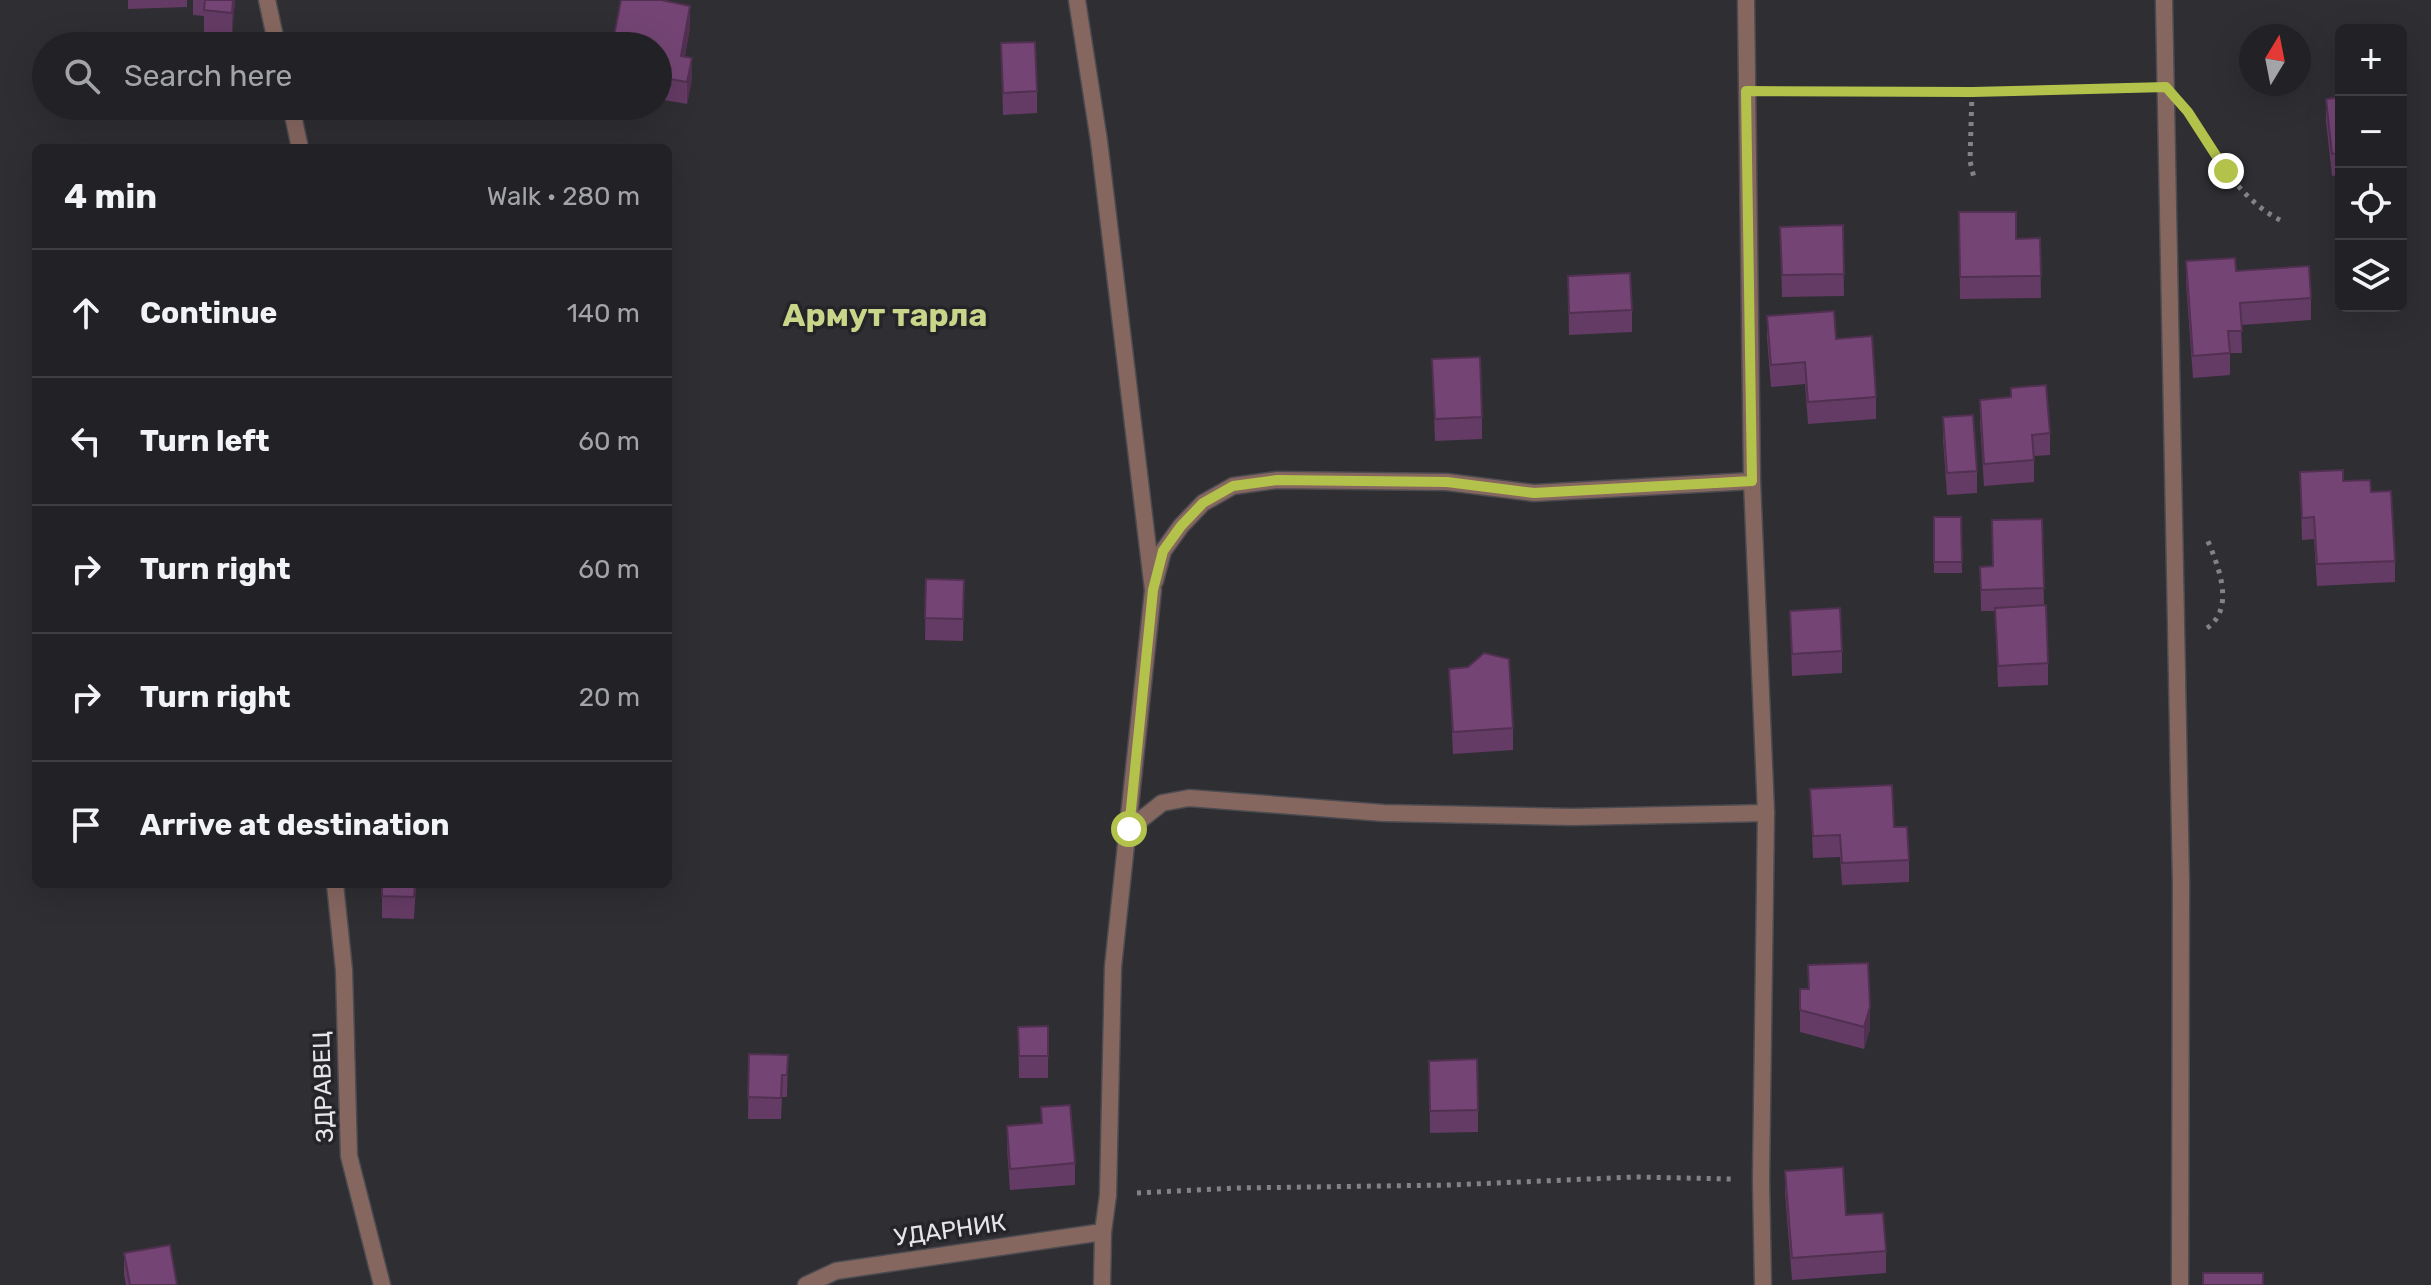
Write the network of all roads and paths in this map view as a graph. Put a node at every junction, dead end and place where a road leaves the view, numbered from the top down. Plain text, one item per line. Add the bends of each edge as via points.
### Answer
1 (267, 0) edge
2 (1077, 0) edge
3 (1746, 0) edge
4 (2164, 0) edge
5 (274, 32) edge
6 (2166, 87) junction
7 (1746, 91) junction
8 (1972, 92) junction
9 (294, 120) edge
10 (299, 144) edge
11 (1974, 178) dead end
12 (2280, 220) dead end
13 (1752, 481) junction
14 (1153, 590) junction
15 (1766, 813) junction
16 (1129, 829) junction
17 (335, 888) edge
18 (1761, 1180) junction
19 (1108, 1195) junction
20 (1103, 1232) junction
21 (382, 1285) edge
22 (806, 1285) edge
23 (1102, 1285) edge
24 (1763, 1285) edge
25 (2180, 1285) edge

1 - 5 street
2 - 14 street
3 - 7 street
4 - 6 street
6 - 8 path
6 - 12 path via 2226,171 2261,211
6 - 25 street via 2181,884
7 - 8 path
7 - 13 street
8 - 11 path
9 - 10 street
13 - 14 street via 1534,493 1447,482 1277,480 1233,486 1203,503 1181,526 1163,551
13 - 15 street
14 - 16 street
15 - 16 street via 1384,813 1189,798 1162,803
15 - 18 street
16 - 19 street via 1113,967
17 - 21 street, ЗДРАВЕЦ via 344,970 349,1156
18 - 19 path via 1635,1177
18 - 24 street
19 - 20 street
20 - 22 street, УДАРНИК via 836,1271
20 - 23 street

